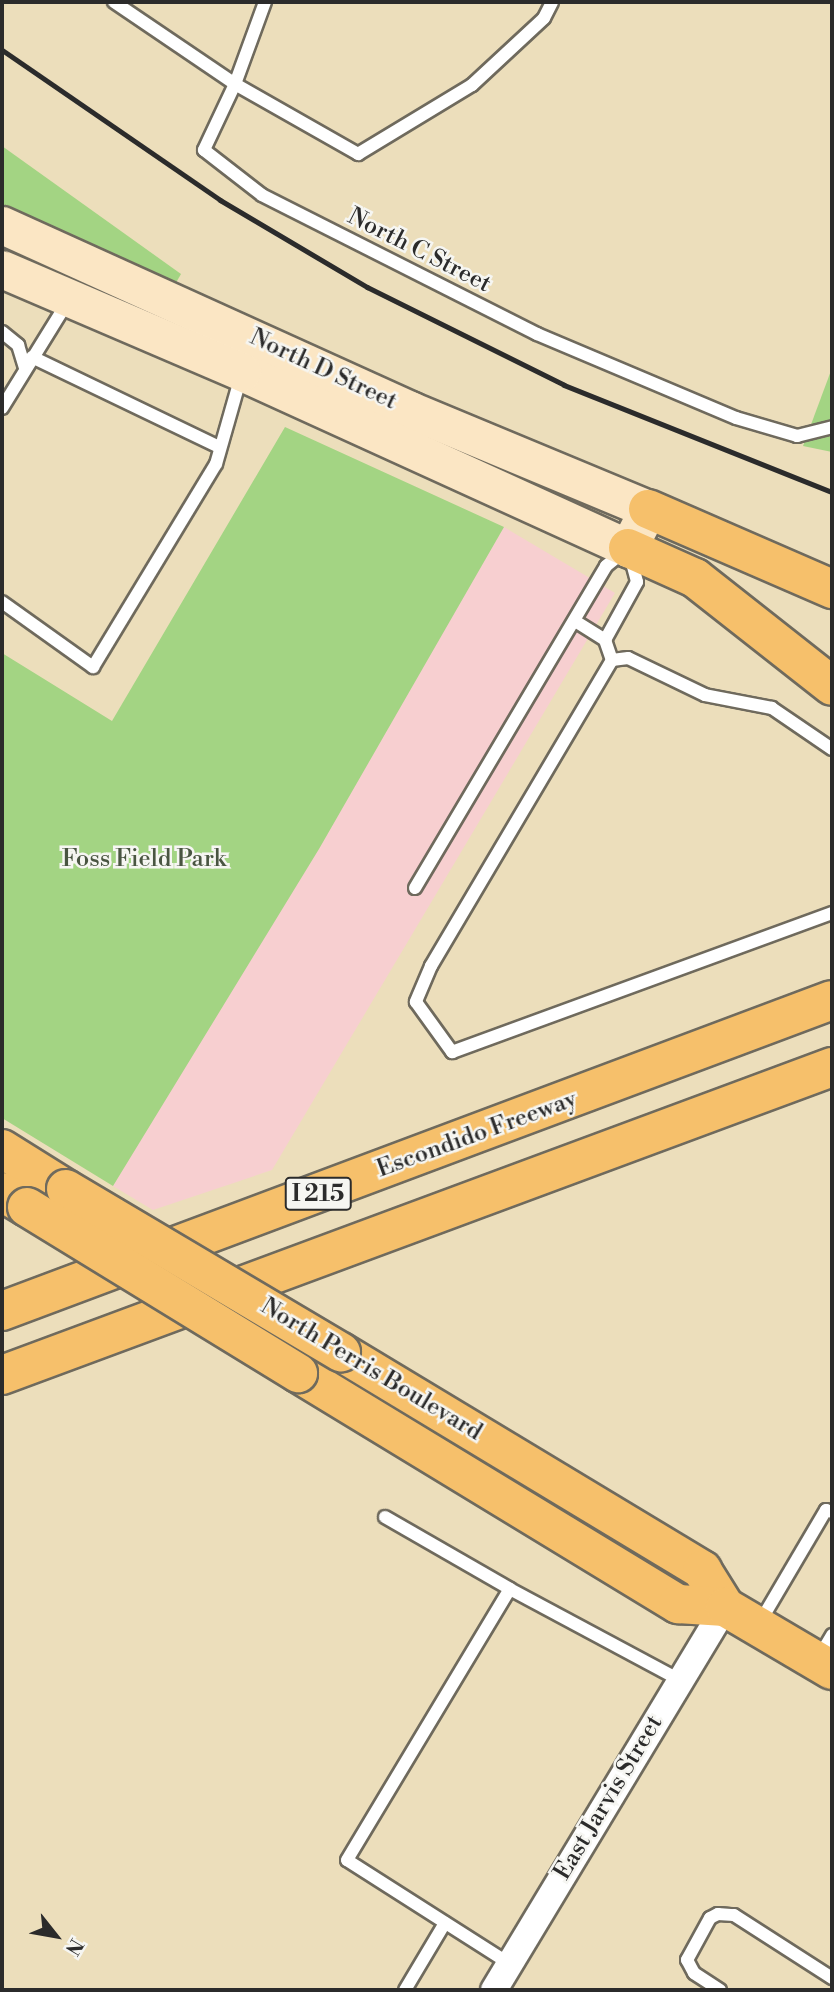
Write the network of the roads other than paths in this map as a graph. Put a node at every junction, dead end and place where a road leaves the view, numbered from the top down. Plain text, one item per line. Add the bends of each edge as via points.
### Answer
1 (114, 2) edge
2 (265, 2) edge
3 (552, 2) edge
4 (236, 84) junction
5 (2, 225) edge
6 (2, 270) edge
7 (69, 300) junction
8 (2, 332) edge
9 (248, 355) junction
10 (29, 363) junction
11 (2, 408) edge
12 (832, 427) edge
13 (219, 447) junction
14 (648, 509) junction
15 (628, 548) junction
16 (832, 589) edge
17 (2, 602) edge
18 (575, 621) junction
19 (605, 640) junction
20 (612, 660) junction
21 (832, 686) edge
22 (832, 749) edge
23 (415, 887) dead end
24 (832, 913) edge
25 (832, 1000) edge
26 (832, 1067) edge
27 (2, 1149) edge
28 (14, 1200) edge
29 (2, 1311) edge
30 (2, 1375) edge
31 (832, 1512) edge
32 (385, 1517) dead end
33 (510, 1589) junction
34 (725, 1607) junction
35 (758, 1625) junction
36 (827, 1655) edge
37 (680, 1680) junction
38 (445, 1923) junction
39 (510, 1964) junction
40 (832, 1978) edge
41 (405, 1990) edge
42 (494, 1990) edge
43 (720, 1990) edge

1 - 4 lane
2 - 4 lane
3 - 4 lane via 544,18 472,85 358,154
4 - 12 lane, North C Street via 204,150 262,195 537,334 736,418 797,436
5 - 9 main road, North D Street
6 - 7 main road, North D Street
7 - 9 main road, North D Street
7 - 10 lane
8 - 10 lane via 18,345
9 - 13 lane
9 - 14 main road, North D Street
9 - 15 main road, North D Street
10 - 11 lane
10 - 13 lane
13 - 17 lane via 216,464 93,667
14 - 15 main road
14 - 16 main road
15 - 18 lane via 606,566
15 - 19 lane via 637,582
15 - 21 main road via 695,578
18 - 19 lane
18 - 23 lane
19 - 20 lane
20 - 22 lane via 628,658 705,695 772,708
20 - 24 lane via 431,966 416,1002 452,1052
25 - 29 main road, Escondido Freeway / I 215
26 - 30 main road, I 215
27 - 34 main road, North Perris Boulevard, bridge via 702,1570
28 - 34 main road, North Perris Boulevard, bridge via 678,1604
31 - 35 lane via 826,1510
32 - 33 lane
33 - 37 lane
33 - 38 lane via 347,1860
34 - 35 main road, North Perris Boulevard
34 - 37 street, East Jarvis Street
35 - 36 main road, North Perris Boulevard
37 - 39 street, East Jarvis Street
38 - 39 lane
38 - 41 lane
39 - 42 street, East Jarvis Street
40 - 43 lane via 734,1915 718,1914 710,1918 687,1960 694,1973

